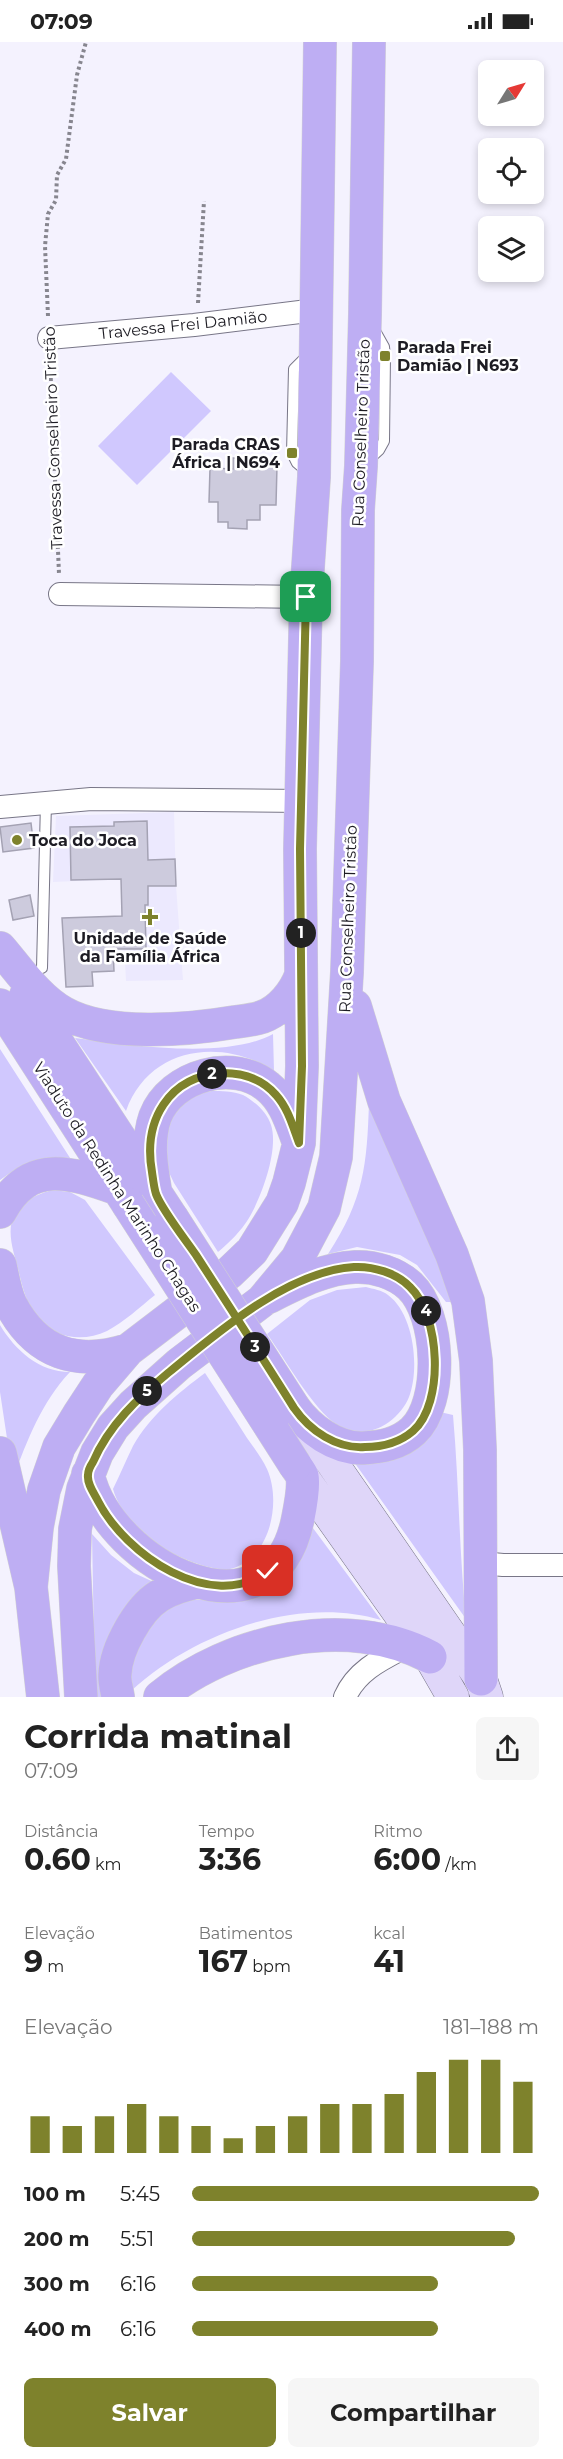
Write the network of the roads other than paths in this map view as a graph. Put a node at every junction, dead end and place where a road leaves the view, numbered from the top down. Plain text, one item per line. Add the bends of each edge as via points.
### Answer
1 (320, 42) edge
2 (369, 42) edge
3 (316, 310) junction
4 (49, 338) road end
5 (60, 594) road end
6 (306, 597) junction
7 (46, 801) junction
8 (303, 801) junction
9 (0, 807) edge
10 (0, 948) edge
11 (0, 956) edge
12 (42, 968) dead end
13 (347, 972) junction
14 (301, 975) junction
15 (3, 1010) edge
16 (299, 1143) junction
17 (143, 1201) junction
18 (0, 1212) edge
19 (0, 1265) edge
20 (262, 1301) junction
21 (128, 1350) junction
22 (296, 1411) junction
23 (0, 1453) edge
24 (298, 1471) junction
25 (88, 1474) junction
26 (481, 1563) junction
27 (563, 1565) edge
28 (198, 1582) junction
29 (31, 1587) junction
30 (418, 1651) junction
31 (481, 1681) edge
32 (43, 1697) edge
33 (81, 1697) edge
34 (118, 1697) edge
35 (160, 1697) edge
36 (345, 1697) edge
37 (453, 1697) edge

1 - 3 main road
2 - 13 main road, Rua Conselheiro Tristão
3 - 4 street, Travessa Frei Damião
3 - 6 main road via 314,477
5 - 6 street
6 - 8 main road
7 - 8 street
7 - 9 street
7 - 12 lane
8 - 14 main road
10 - 14 main road via 27,981 63,1013 123,1028 182,1030 262,1017 290,996
11 - 17 main road, Viaduto da Redinha Marinho Chagas via 47,1026
13 - 20 main road, Rua Conselheiro Tristão via 339,1128 331,1186 308,1241
13 - 26 main road via 384,1101 452,1255 468,1301 476,1361
14 - 16 main road
15 - 17 main road, Viaduto da Redinha Marinho Chagas
16 - 17 main road via 277,1095 251,1076 221,1074 190,1080 174,1092 155,1117
16 - 21 main road via 282,1203 252,1251
17 - 18 main road via 72,1174 39,1176 10,1194
17 - 22 main road, Viaduto da Redinha Marinho Chagas, bridge
17 - 24 main road, Viaduto da Redinha Marinho Chagas, bridge
19 - 21 main road via 10,1304 30,1330 50,1347 79,1357 104,1358
20 - 22 main road via 327,1272 372,1268 394,1275 411,1287 423,1304 430,1325 435,1365 431,1401 424,1418 399,1440 374,1447 342,1446 323,1436
20 - 25 main road, Rua Conselheiro Tristão via 133,1404 113,1427
21 - 29 main road via 99,1385 59,1447 44,1490
22 - 31 main road, Viaduto da Redinha Marinho Chagas
23 - 29 main road
24 - 28 main road via 297,1523 276,1564 259,1578 238,1586
24 - 30 main road, Viaduto da Redinha Marinho Chagas
25 - 28 main road via 105,1514 125,1540 161,1566
25 - 33 main road, Rua Conselheiro Tristão via 78,1506 74,1566
26 - 27 street
26 - 31 main road
28 - 34 main road via 175,1587 140,1614 122,1646 114,1674
29 - 32 main road
30 - 35 main road via 357,1636 313,1636 238,1653 203,1667
30 - 36 street via 363,1671 351,1683
30 - 37 main road, Viaduto da Redinha Marinho Chagas

